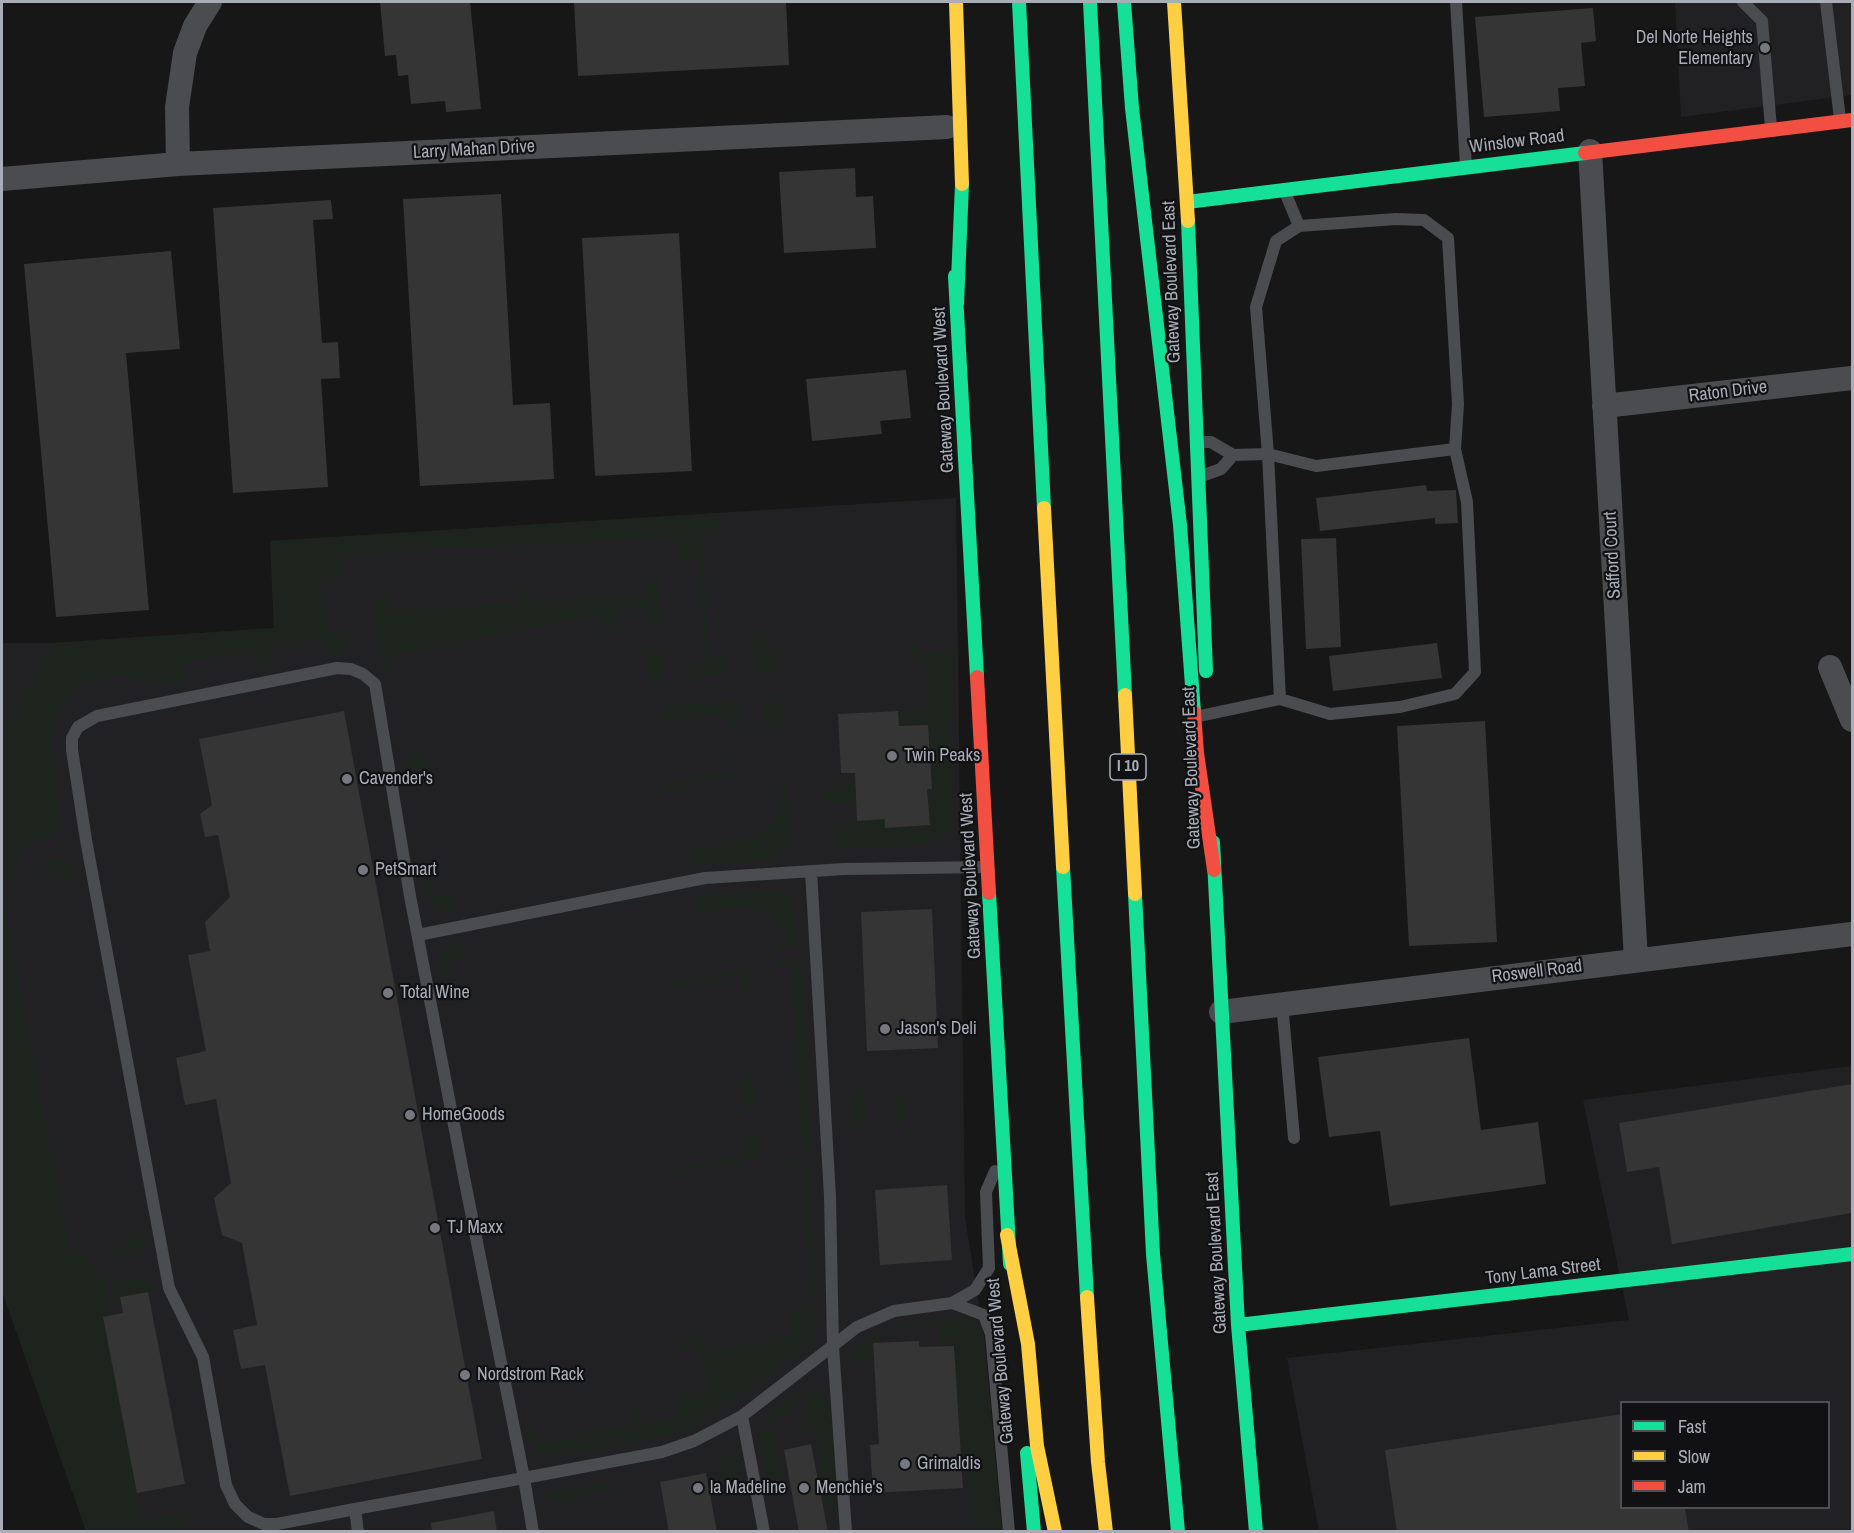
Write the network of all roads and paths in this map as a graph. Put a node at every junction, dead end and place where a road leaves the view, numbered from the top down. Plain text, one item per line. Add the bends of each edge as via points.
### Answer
1 (210, 2) edge
2 (956, 2) edge
3 (1019, 2) edge
4 (1090, 2) edge
5 (1124, 2) edge
6 (1174, 2) edge
7 (1456, 2) edge
8 (1743, 2) edge
9 (1826, 2) edge
10 (944, 70) dead end
11 (1846, 120) edge
12 (947, 127) junction
13 (1771, 129) junction
14 (1590, 151) junction
15 (178, 164) junction
16 (1466, 167) junction
17 (2, 179) edge
18 (1284, 190) junction
19 (1187, 202) junction
20 (1299, 226) junction
21 (957, 304) junction
22 (1852, 378) edge
23 (1604, 406) junction
24 (1197, 442) junction
25 (1455, 449) junction
26 (1268, 454) junction
27 (1233, 455) junction
28 (1198, 477) junction
29 (1830, 667) dead end
30 (1280, 699) junction
31 (1201, 716) junction
32 (1852, 720) edge
33 (988, 867) junction
34 (812, 871) junction
35 (1852, 933) edge
36 (418, 935) junction
37 (1636, 960) junction
38 (1282, 1003) junction
39 (1221, 1012) junction
40 (1294, 1138) dead end
41 (1004, 1147) junction
42 (1007, 1235) junction
43 (1852, 1254) edge
44 (952, 1303) junction
45 (1238, 1326) junction
46 (833, 1347) junction
47 (742, 1416) junction
48 (524, 1478) junction
49 (355, 1509) junction
50 (358, 1532) edge
51 (534, 1532) edge
52 (764, 1532) edge
53 (846, 1532) edge
54 (1009, 1532) edge
55 (1034, 1532) edge
56 (1054, 1532) edge
57 (1106, 1532) edge
58 (1178, 1532) edge
59 (1256, 1532) edge

1 - 15 street via 185,53 177,107
2 - 21 main road via 962,199
3 - 57 main road via 1077,1153
4 - 58 main road, I 10 via 1153,1254
5 - 31 main road via 1132,108
6 - 19 main road, Gateway Boulevard East
7 - 16 lane
8 - 13 lane via 1762,21
9 - 11 lane
10 - 12 main road, Gateway Boulevard West
11 - 13 main road, Winslow Road
12 - 15 street, Larry Mahan Drive
12 - 21 main road, Gateway Boulevard West
13 - 14 main road, Winslow Road
14 - 16 main road, Winslow Road
14 - 23 street, Safford Court
15 - 17 street, Larry Mahan Drive
16 - 18 main road, Winslow Road
18 - 19 main road, Winslow Road
18 - 20 lane
19 - 24 main road, Gateway Boulevard East
20 - 25 lane via 1424,220 1448,238 1458,404
20 - 26 lane via 1276,241 1256,307
21 - 33 main road, Gateway Boulevard West
22 - 23 street, Raton Drive
23 - 37 street, Safford Court
24 - 27 lane via 1211,442
24 - 28 main road, Gateway Boulevard East
25 - 26 lane via 1316,466
25 - 30 lane via 1467,502 1475,672 1455,694 1400,707 1330,714
26 - 27 lane
26 - 30 lane
27 - 28 lane via 1221,469
28 - 31 main road, Gateway Boulevard East
29 - 32 street
30 - 31 lane
31 - 39 main road, Gateway Boulevard East via 1197,753 1214,870
33 - 34 lane
33 - 41 main road, Gateway Boulevard West
34 - 36 lane via 705,878
34 - 46 lane via 830,1196
35 - 37 street, Roswell Road
36 - 48 lane
36 - 49 lane via 375,684 363,674 337,668 98,716 78,727 72,738 72,750 86,840 163,1259 169,1288 203,1357 226,1485 248,1517 264,1524
37 - 38 street, Roswell Road
38 - 39 street, Roswell Road
38 - 40 lane
39 - 45 main road, Gateway Boulevard East
41 - 42 main road, Gateway Boulevard West
41 - 44 lane via 986,1192 989,1268 975,1290
42 - 55 main road, Gateway Boulevard West
42 - 56 main road via 1028,1344 1036,1446
43 - 45 main road, Tony Lama Street
44 - 46 lane via 881,1315 857,1327
44 - 54 lane via 984,1315 991,1334
45 - 59 main road, Gateway Boulevard East
46 - 47 lane
46 - 53 lane
47 - 48 lane via 694,1441 662,1452
47 - 52 lane
48 - 49 lane
48 - 51 lane
49 - 50 lane

